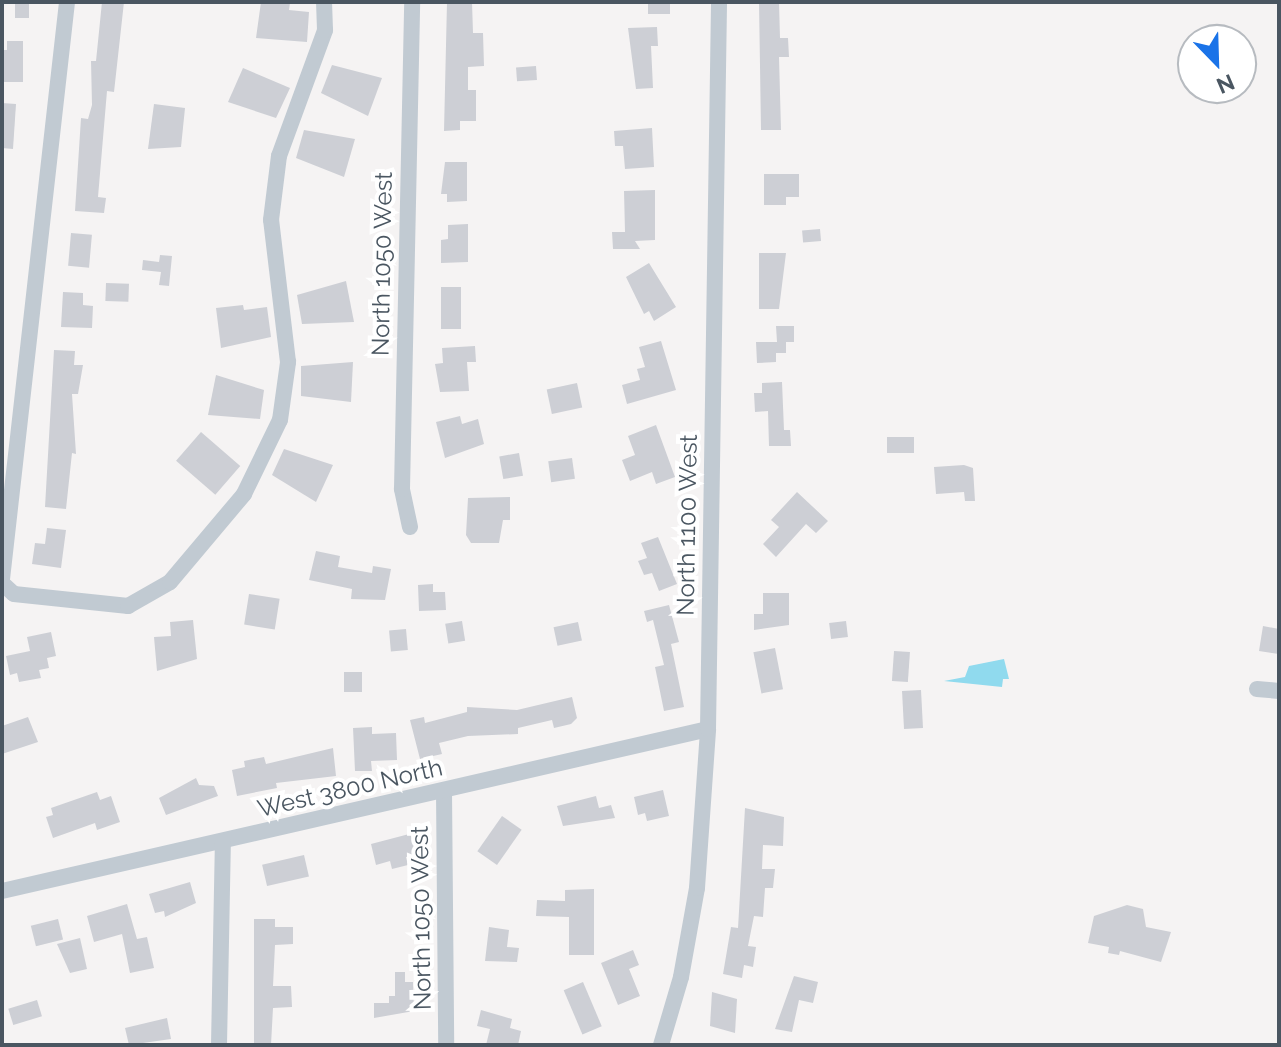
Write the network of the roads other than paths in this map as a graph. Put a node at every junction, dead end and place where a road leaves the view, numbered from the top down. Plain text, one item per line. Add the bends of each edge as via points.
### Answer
1 (67, 2) edge
2 (324, 2) edge
3 (412, 2) edge
4 (719, 2) edge
5 (9, 453) edge
6 (410, 527) dead end
7 (2, 581) edge
8 (1257, 689) dead end
9 (1279, 691) edge
10 (708, 729) junction
11 (444, 791) junction
12 (223, 842) junction
13 (2, 891) edge
14 (219, 1045) edge
15 (446, 1045) edge
16 (661, 1045) edge

1 - 5 street
2 - 7 street via 325,30 279,156 271,220 288,362 280,420 244,494 170,582 128,606 14,594
3 - 6 street, North 1050 West via 402,489
4 - 10 street, North 1100 West
5 - 7 street
8 - 9 street
10 - 11 street, West 3800 North
10 - 16 street, North 1100 West via 697,888 681,977
11 - 12 street, West 3800 North
11 - 15 street, North 1050 West
12 - 13 street, West 3800 North
12 - 14 street

